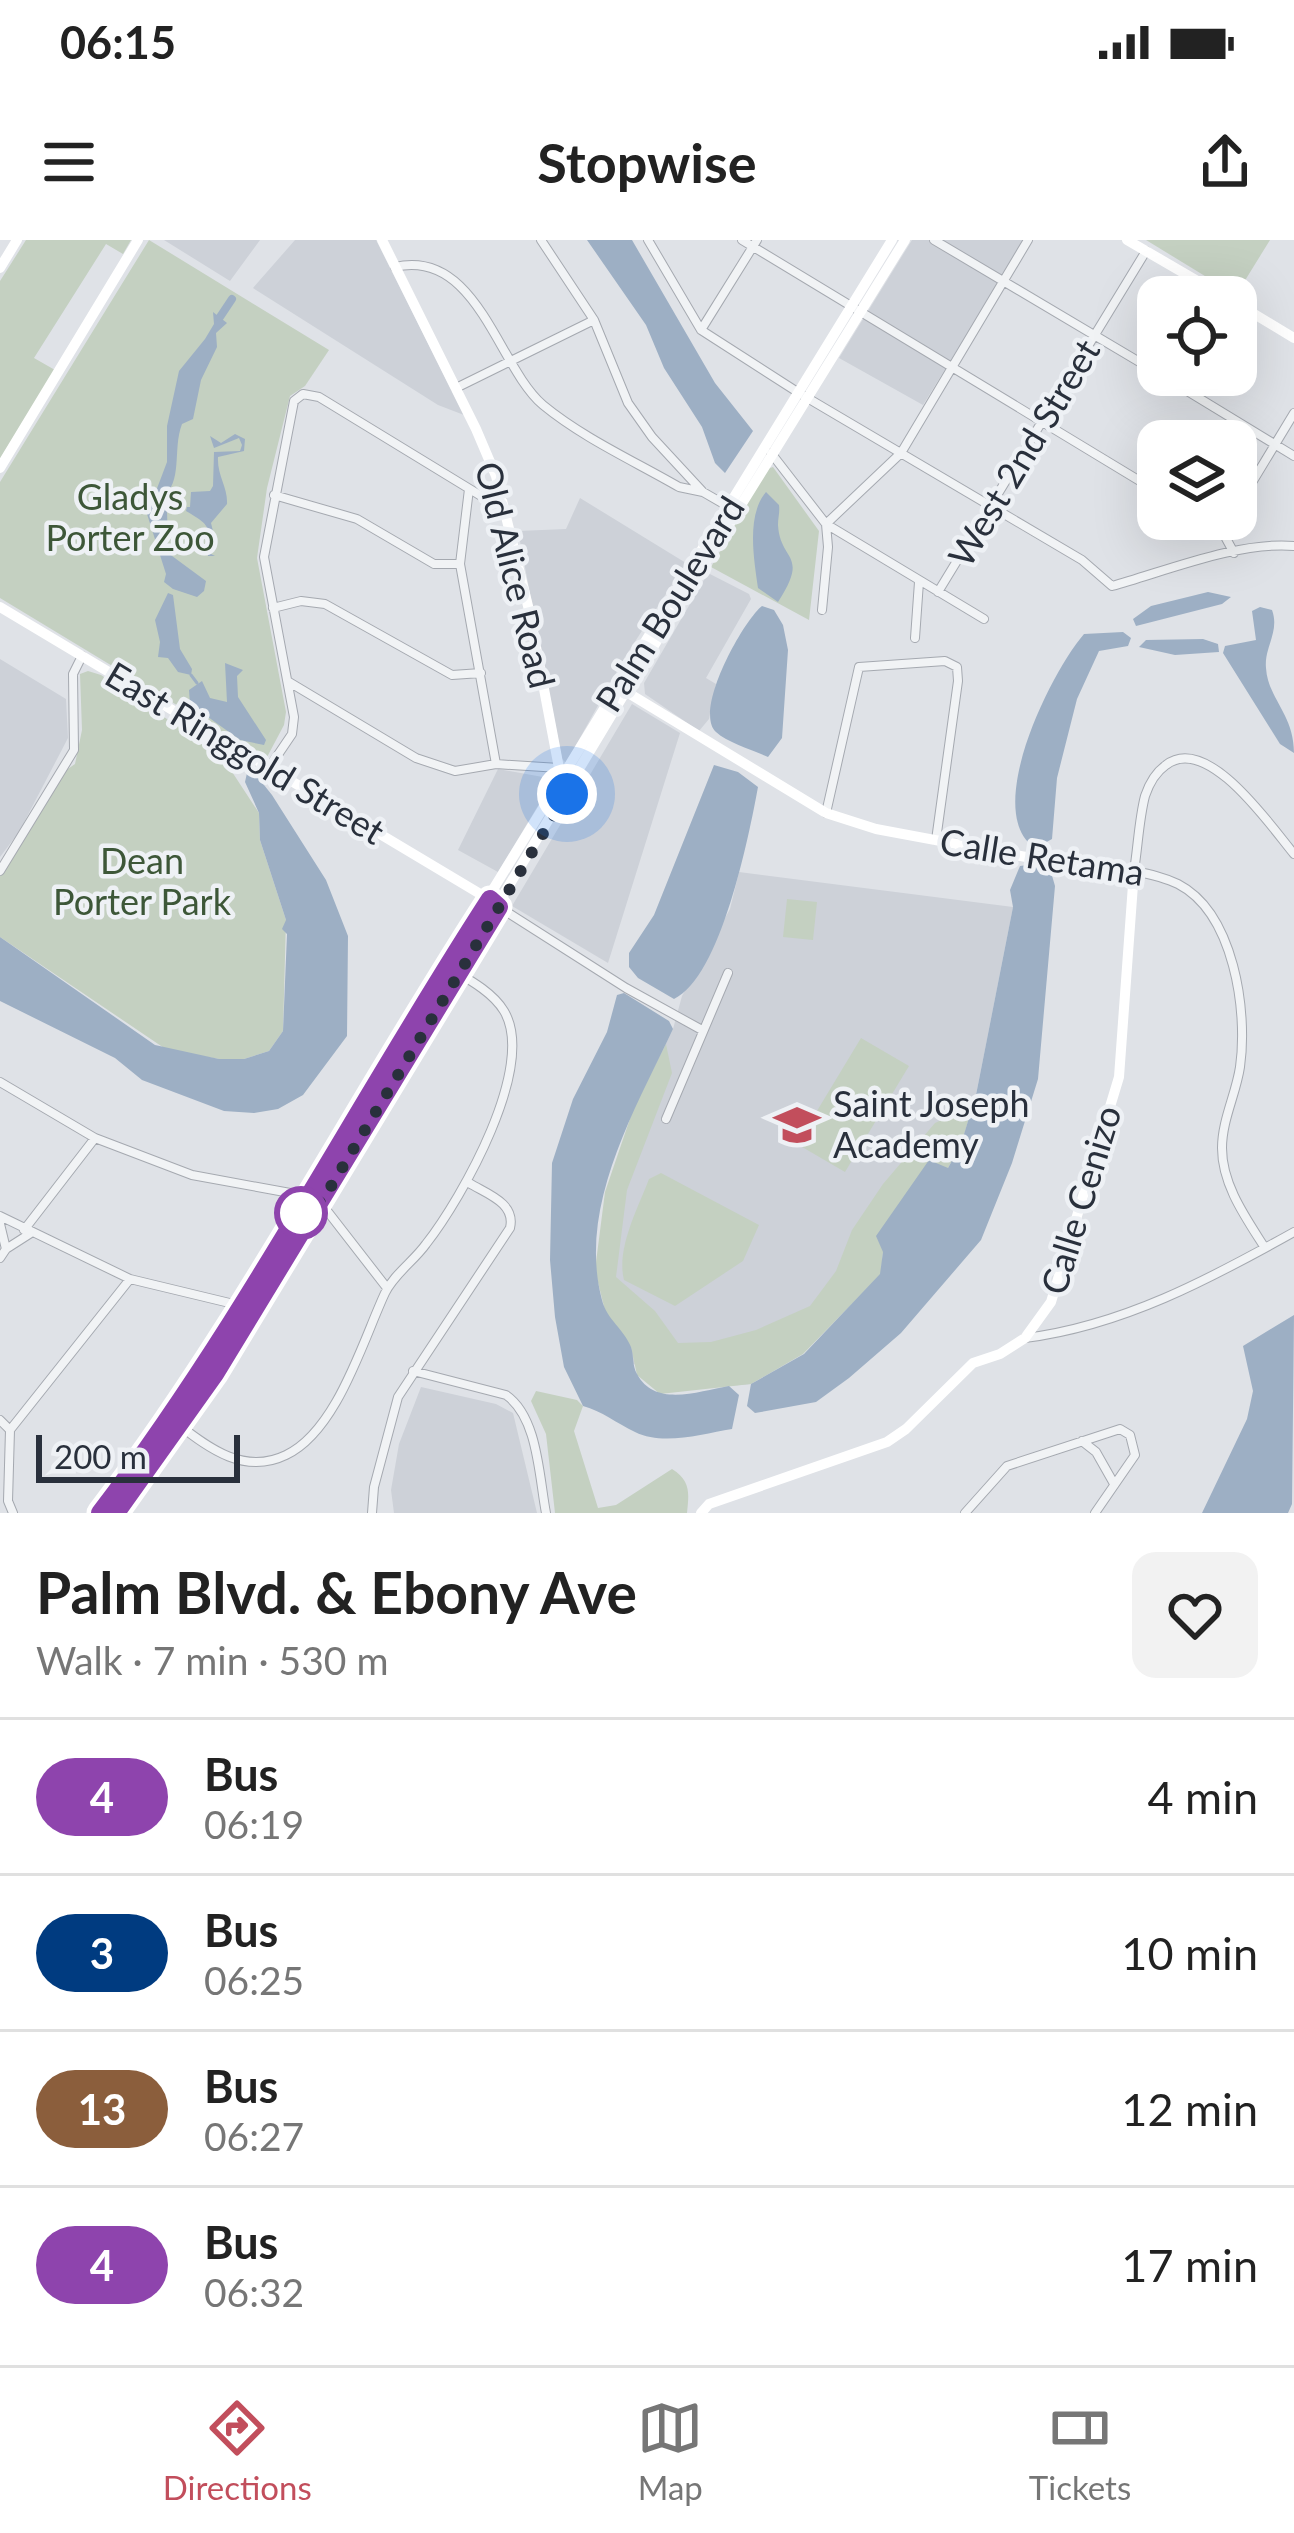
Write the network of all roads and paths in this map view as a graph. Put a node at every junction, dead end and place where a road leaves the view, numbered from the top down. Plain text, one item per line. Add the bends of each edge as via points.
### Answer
1 (17, 240) edge
2 (139, 240) edge
3 (382, 240) edge
4 (541, 240) edge
5 (648, 240) edge
6 (742, 240) edge
7 (892, 240) edge
8 (905, 240) edge
9 (934, 240) edge
10 (1028, 240) edge
11 (1127, 240) edge
12 (754, 243) edge
13 (1146, 251) junction
14 (2, 261) edge
15 (882, 265) junction
16 (395, 267) junction
17 (1189, 276) edge
18 (1002, 281) junction
19 (855, 308) junction
20 (1257, 316) edge
21 (594, 320) junction
22 (701, 330) junction
23 (1095, 335) junction
24 (1294, 338) edge
25 (512, 360) junction
26 (1137, 361) edge
27 (952, 364) junction
28 (456, 388) junction
29 (802, 395) junction
30 (1195, 396) edge
31 (1294, 413) edge
32 (1044, 421) junction
33 (1275, 444) junction
34 (770, 451) junction
35 (901, 453) junction
36 (1294, 456) edge
37 (0, 468) edge
38 (1257, 474) edge
39 (1137, 479) edge
40 (469, 489) junction
41 (703, 492) junction
42 (274, 495) junction
43 (502, 500) junction
44 (993, 506) junction
45 (730, 508) junction
46 (826, 524) junction
47 (1227, 540) edge
48 (1294, 546) edge
49 (1234, 553) junction
50 (460, 564) junction
51 (919, 581) junction
52 (938, 592) junction
53 (0, 607) edge
54 (273, 608) junction
55 (821, 610) dead end
56 (984, 619) dead end
57 (915, 638) dead end
58 (83, 655) junction
59 (481, 673) junction
60 (289, 682) junction
61 (622, 689) junction
62 (496, 764) junction
63 (268, 769) junction
64 (568, 773) junction
65 (826, 812) junction
66 (936, 840) junction
67 (1294, 854) edge
68 (0, 871) edge
69 (1134, 871) junction
70 (494, 903) junction
71 (446, 966) junction
72 (460, 974) junction
73 (728, 974) dead end
74 (701, 1030) junction
75 (0, 1082) edge
76 (665, 1119) dead end
77 (95, 1138) junction
78 (469, 1183) junction
79 (316, 1200) junction
80 (0, 1220) edge
81 (27, 1232) junction
82 (1294, 1232) edge
83 (1265, 1248) junction
84 (3, 1253) edge
85 (130, 1279) junction
86 (387, 1288) junction
87 (249, 1308) junction
88 (1024, 1338) junction
89 (412, 1371) junction
90 (0, 1420) edge
91 (176, 1423) junction
92 (10, 1430) junction
93 (1082, 1441) junction
94 (1113, 1482) junction
95 (13, 1513) edge
96 (100, 1513) edge
97 (116, 1513) edge
98 (372, 1513) edge
99 (546, 1513) edge
100 (701, 1513) edge
101 (964, 1513) edge
102 (1095, 1513) edge

1 - 14 main road
2 - 37 main road
3 - 16 main road, Old Alice Road
4 - 21 street
5 - 22 street
6 - 12 street
7 - 15 main road, Palm Boulevard
8 - 15 main road, Palm Boulevard
9 - 18 street
10 - 18 street
11 - 13 main road
12 - 19 street
12 - 22 street
13 - 17 main road
13 - 23 street, West 2nd Street
15 - 19 main road, Palm Boulevard
16 - 25 street via 427,268 461,288
16 - 28 main road, Old Alice Road
18 - 23 street
18 - 27 street
19 - 27 street
19 - 29 main road, Palm Boulevard
20 - 24 main road
21 - 25 street
21 - 41 street via 628,403
22 - 29 street
23 - 26 street
23 - 32 street, West 2nd Street
25 - 28 street
25 - 41 street via 547,408 679,487
27 - 32 street
27 - 35 street
28 - 43 main road, Old Alice Road
29 - 34 main road, Palm Boulevard
29 - 35 street
30 - 33 street
31 - 33 street
32 - 39 street
32 - 44 street, West 2nd Street
33 - 36 street
33 - 38 street
34 - 45 main road, Palm Boulevard
34 - 46 street
34 - 61 main road, Palm Boulevard
35 - 44 street
35 - 46 street
40 - 42 street via 303,394 294,401
40 - 43 street
40 - 50 street
41 - 45 street
42 - 50 street via 357,519 434,564
42 - 54 street via 264,557
43 - 64 main road, Old Alice Road
44 - 49 street via 1112,586
44 - 52 street, West 2nd Street
45 - 61 main road, Palm Boulevard
46 - 51 street
46 - 55 street
47 - 49 street
48 - 49 street
50 - 59 street
51 - 52 street
51 - 57 street
52 - 56 street
53 - 58 main road, East Ringgold Street
54 - 59 street via 325,604 452,675
54 - 60 street
58 - 63 main road, East Ringgold Street
58 - 68 street via 72,680 74,750
59 - 62 street
60 - 62 street via 416,758 454,771
60 - 63 street via 292,734
61 - 64 main road, Palm Boulevard
61 - 65 main road, Calle Retama
62 - 64 street
63 - 70 main road, East Ringgold Street
64 - 70 main road, Palm Boulevard
65 - 66 main road, Calle Retama
65 - 66 street via 859,667 945,661 957,667 958,681
66 - 69 main road, Calle Retama
67 - 69 street, Calle Cenizo via 1228,779 1202,759 1172,760 1146,793
69 - 83 street, Calle Retama via 1180,885 1226,941 1243,1040 1222,1149 1226,1176
69 - 88 main road, Calle Cenizo via 1119,1077 1052,1302
70 - 71 main road, Palm Boulevard
70 - 72 main road, Palm Boulevard
70 - 74 street
71 - 72 street
71 - 79 main road, Palm Boulevard
72 - 78 street via 502,1008 515,1045
72 - 79 main road, Palm Boulevard
73 - 74 street
74 - 76 street
75 - 77 street
77 - 79 street via 192,1175
77 - 81 street
78 - 86 street
78 - 89 street via 508,1207 513,1219
79 - 86 street
79 - 87 main road, Palm Boulevard
80 - 81 street
80 - 84 street
81 - 84 street
81 - 85 street
82 - 83 street
83 - 88 street via 1155,1302
85 - 87 street
85 - 92 street
86 - 91 street via 361,1354 299,1447 251,1462 214,1452
87 - 91 main road, Palm Boulevard
88 - 100 main road, Calle Cenizo via 973,1363 887,1442
89 - 98 street via 388,1429
89 - 99 street via 517,1403
90 - 92 street
91 - 96 main road, Palm Boulevard
91 - 97 main road, Palm Boulevard
92 - 95 street
93 - 94 street
93 - 94 street via 1120,1429 1130,1435 1135,1455
93 - 101 street via 1007,1466
94 - 102 street

